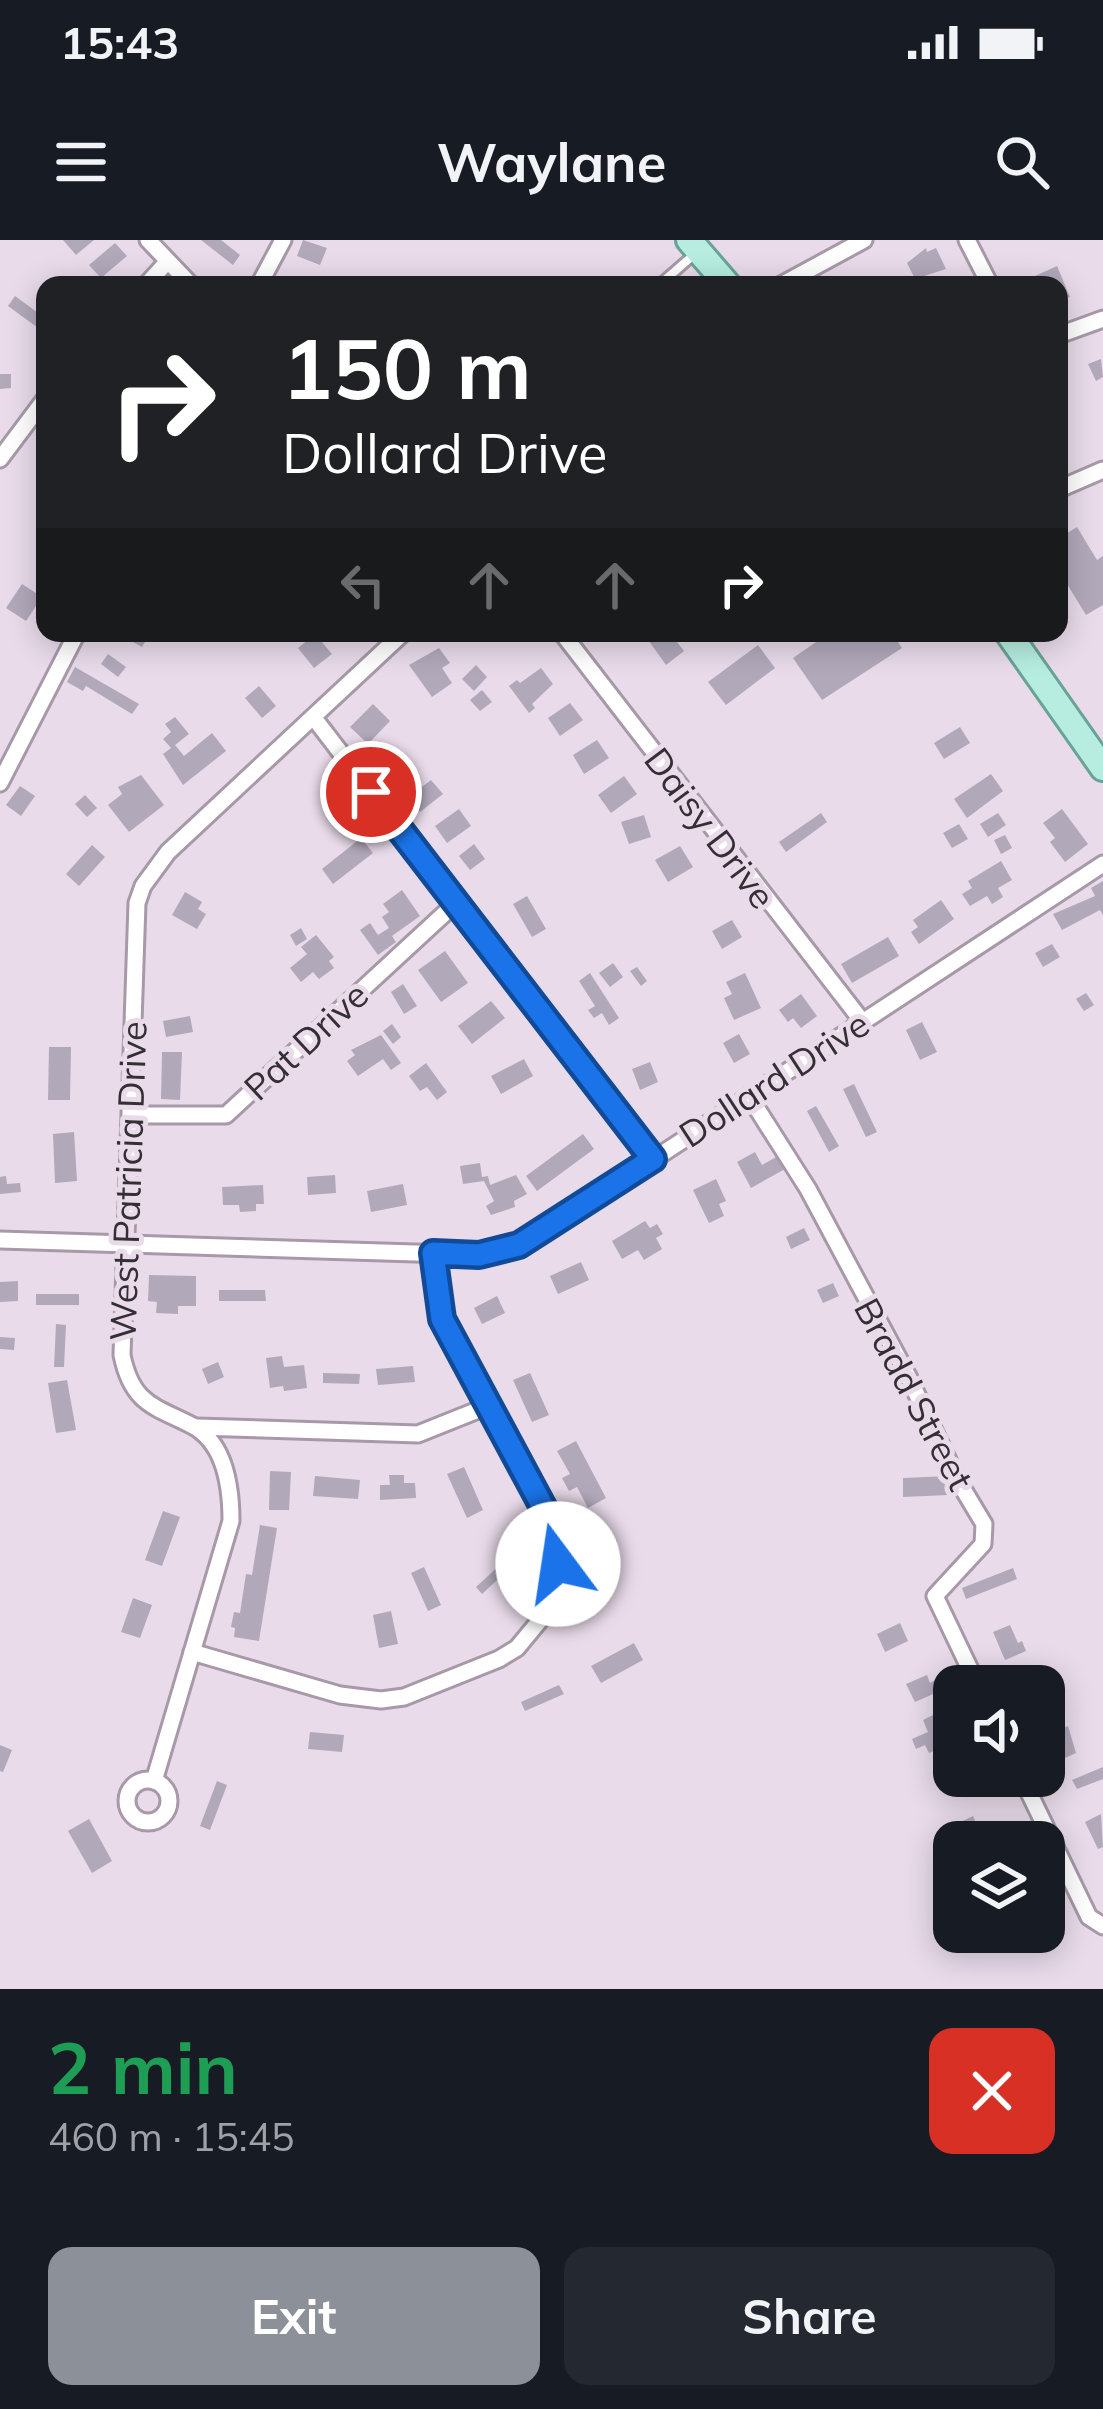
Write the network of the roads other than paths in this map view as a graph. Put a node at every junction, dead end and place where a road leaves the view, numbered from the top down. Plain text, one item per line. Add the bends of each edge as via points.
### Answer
1 (148, 240) edge
2 (283, 240) edge
3 (864, 240) edge
4 (967, 240) edge
5 (694, 246) edge
6 (167, 262) junction
7 (154, 276) edge
8 (181, 276) edge
9 (265, 276) edge
10 (667, 276) edge
11 (720, 276) edge
12 (798, 276) edge
13 (985, 276) edge
14 (1103, 319) edge
15 (1068, 332) edge
16 (36, 412) edge
17 (0, 459) edge
18 (1103, 470) edge
19 (1068, 485) edge
20 (72, 642) edge
21 (394, 642) edge
22 (569, 642) edge
23 (1015, 642) edge
24 (314, 718) junction
25 (1103, 768) edge
26 (0, 783) edge
27 (1103, 864) edge
28 (457, 902) junction
29 (862, 1022) junction
30 (749, 1096) junction
31 (131, 1115) junction
32 (653, 1159) junction
33 (0, 1240) edge
34 (128, 1243) junction
35 (433, 1253) junction
36 (488, 1406) junction
37 (197, 1427) junction
38 (192, 1652) junction
39 (968, 1665) edge
40 (154, 1781) dead end
41 (1031, 1797) edge
42 (1102, 1926) edge

1 - 6 street
2 - 9 street
3 - 12 street
4 - 13 street
5 - 10 lane
5 - 11 main road
6 - 7 street
6 - 8 street
14 - 15 street
16 - 17 street
18 - 19 street
20 - 26 street
21 - 24 street, West Patricia Drive
22 - 29 street, Daisy Drive
23 - 25 main road
24 - 28 street
24 - 31 street, West Patricia Drive via 168,852 143,886 134,935
27 - 29 street, Dollard Drive
28 - 31 street, Pat Drive via 226,1115
28 - 32 street
29 - 30 street, Dollard Drive
30 - 32 street, Dollard Drive
30 - 39 street, Bradd Street via 808,1189 984,1524 983,1544 934,1596
31 - 34 street, West Patricia Drive
32 - 35 street, Dollard Drive via 519,1245 479,1255
33 - 34 street, Dollard Drive
34 - 35 street, Dollard Drive
34 - 37 street, West Patricia Drive via 126,1373 144,1401
35 - 36 street via 442,1319
36 - 37 street via 406,1435
36 - 38 street via 558,1546 550,1604 517,1648 464,1675 381,1700
37 - 38 street via 222,1461 231,1521
38 - 40 street
41 - 42 street via 1089,1916

